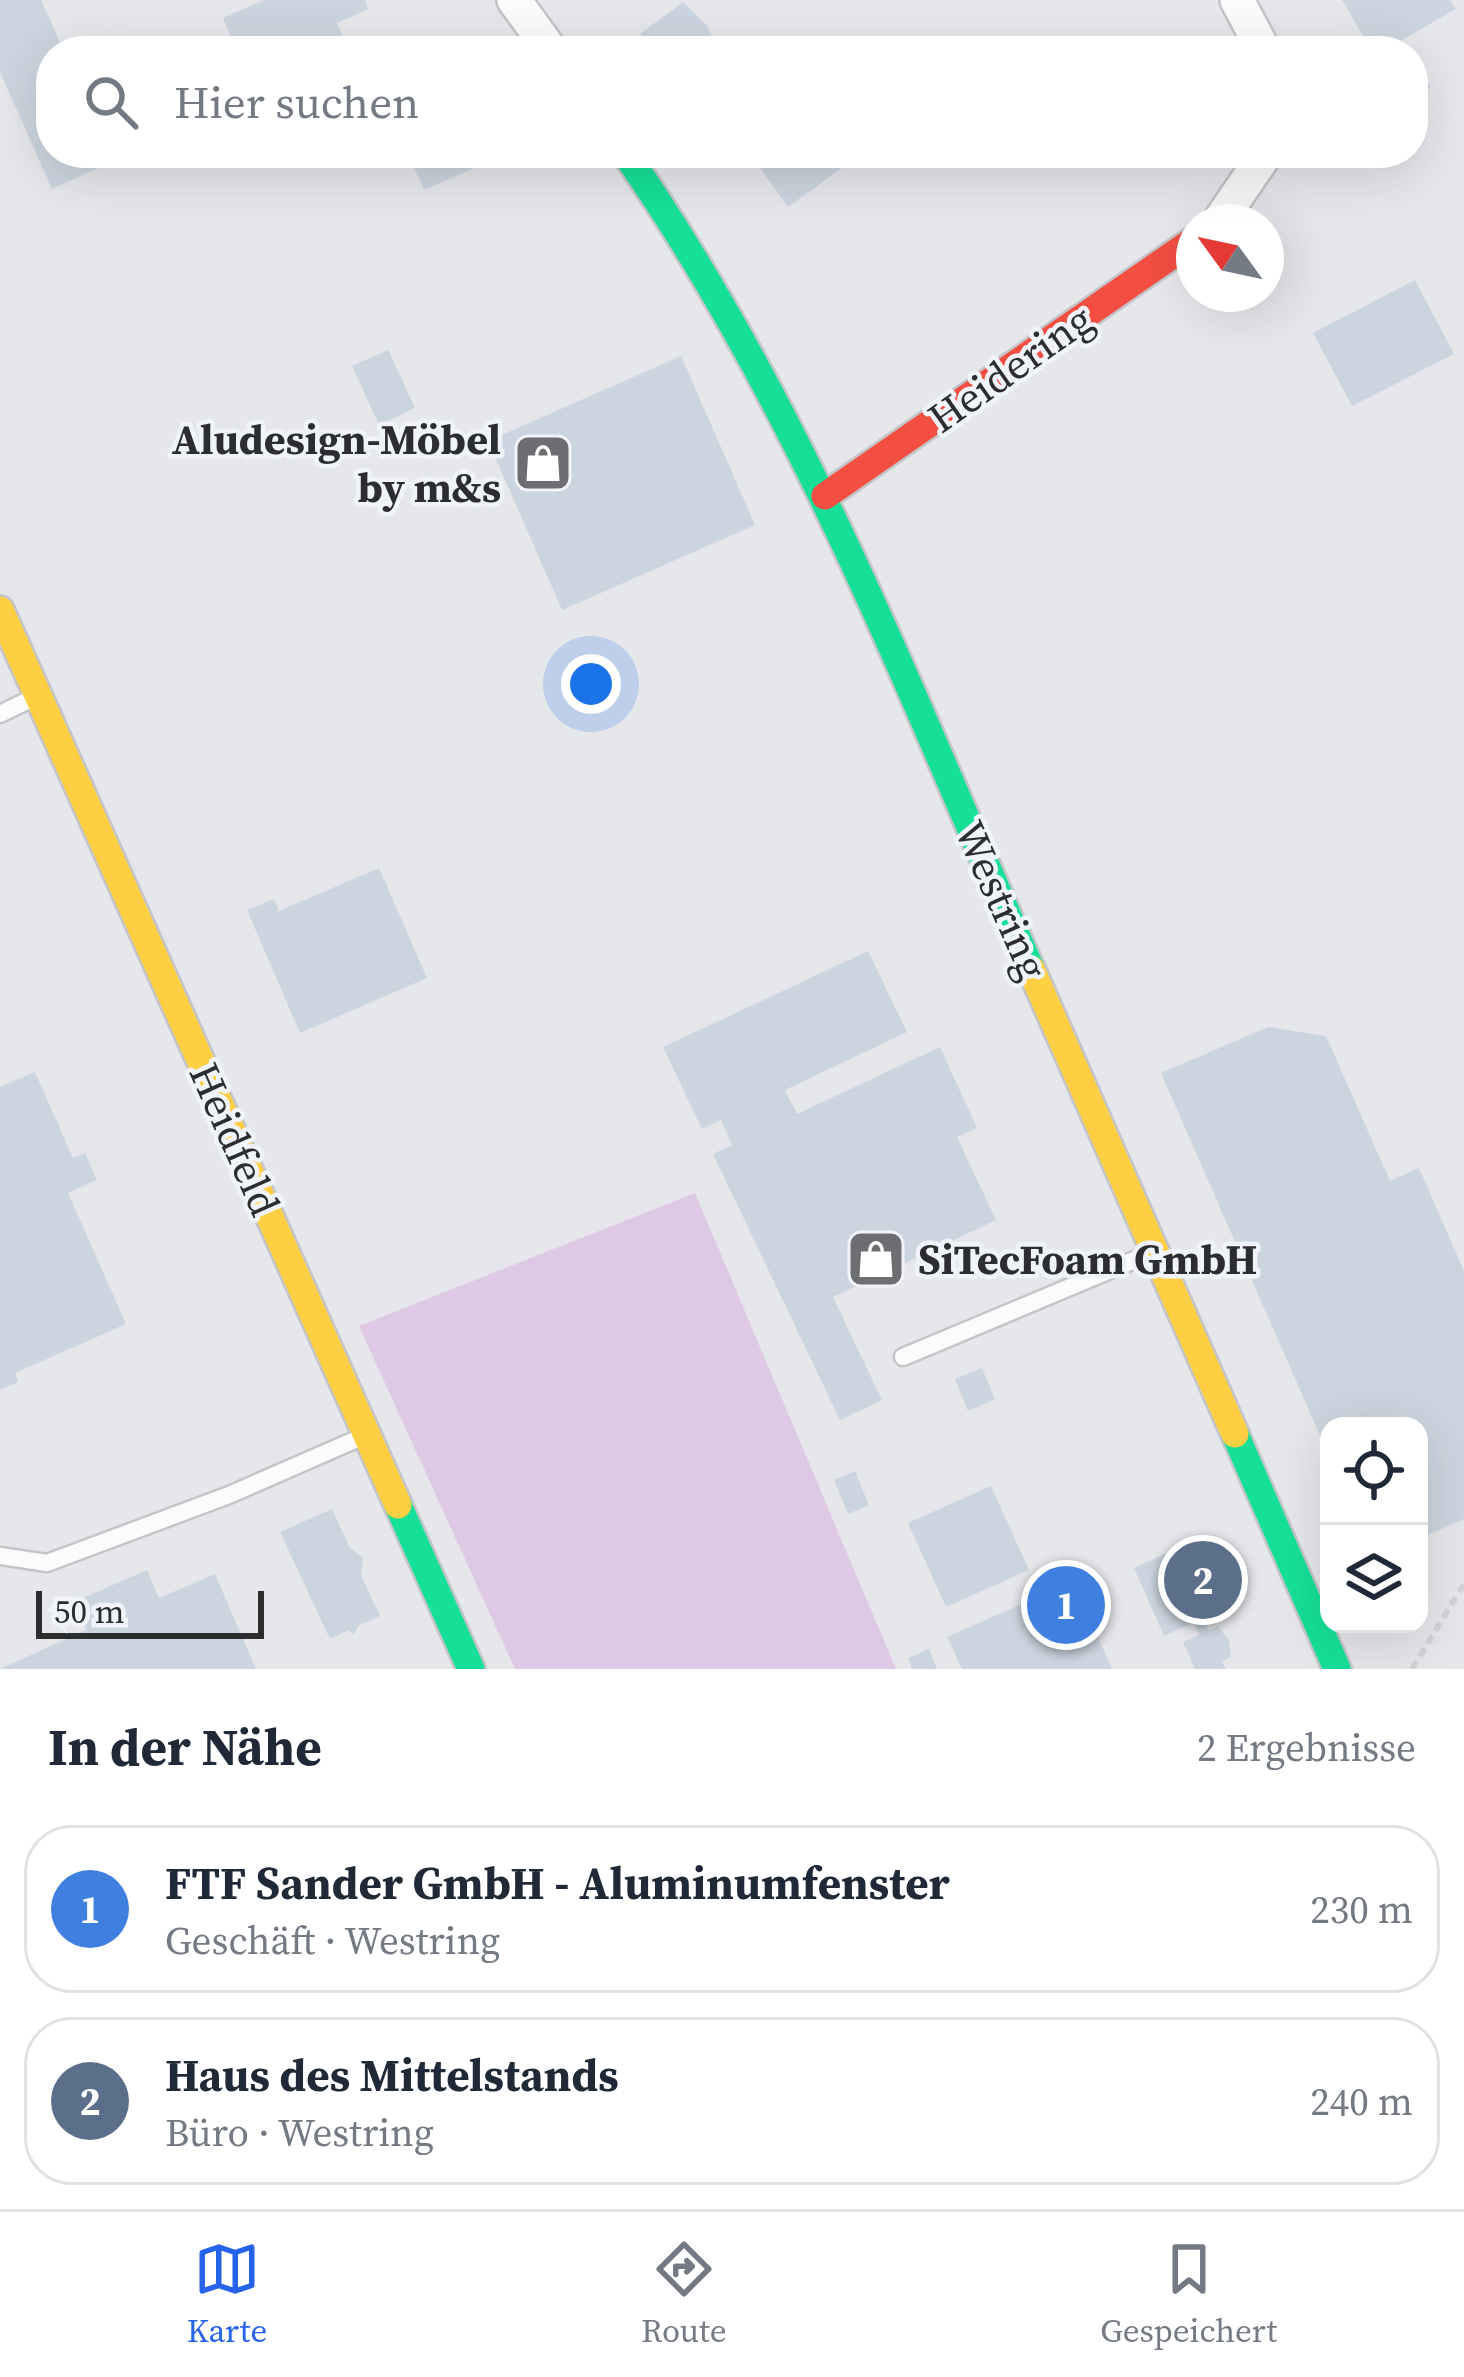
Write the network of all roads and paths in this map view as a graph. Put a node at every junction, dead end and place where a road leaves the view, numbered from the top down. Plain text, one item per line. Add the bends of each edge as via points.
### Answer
1 (514, 0) edge
2 (1238, 0) edge
3 (540, 36) edge
4 (1256, 36) edge
5 (636, 168) edge
6 (1256, 168) edge
7 (1232, 204) edge
8 (1176, 252) edge
9 (825, 496) junction
10 (0, 610) edge
11 (38, 696) junction
12 (0, 714) edge
13 (1154, 1251) junction
14 (903, 1358) dead end
15 (367, 1435) junction
16 (0, 1556) edge
17 (1464, 1584) edge
18 (471, 1669) edge
19 (1337, 1669) edge
20 (1412, 1669) edge

1 - 3 street
2 - 4 street
5 - 9 street, Westring via 755,350
6 - 7 street
8 - 9 street, Heidering
9 - 13 street, Westring
10 - 11 street, Heidfeld
11 - 12 lane
11 - 15 street, Heidfeld
13 - 14 lane
13 - 19 street, Westring
15 - 16 lane via 47,1563
15 - 18 street, Heidfeld
17 - 20 path

